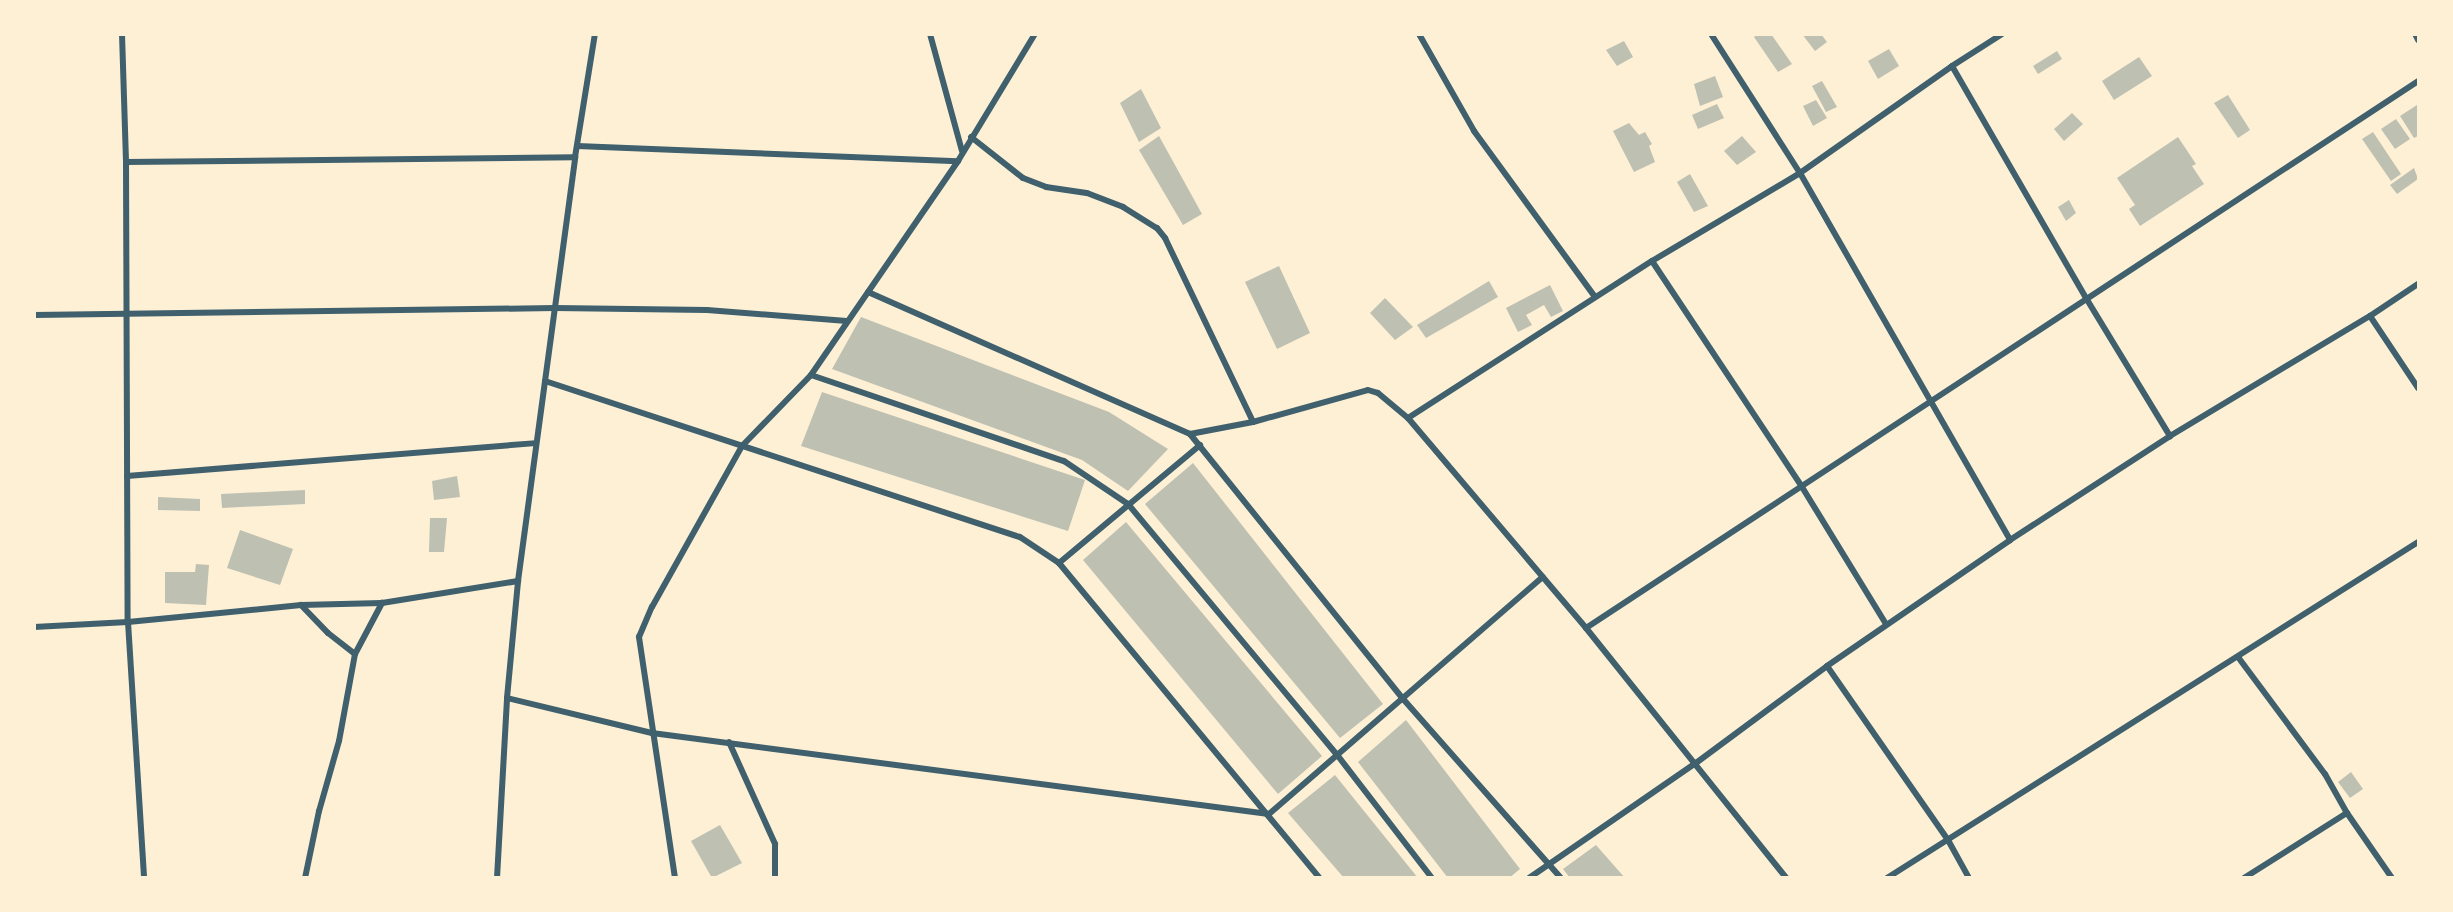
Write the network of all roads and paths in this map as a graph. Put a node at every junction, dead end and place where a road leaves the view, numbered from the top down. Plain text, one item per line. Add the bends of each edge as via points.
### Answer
1 (122, 34) edge
2 (595, 34) edge
3 (930, 34) edge
4 (1035, 34) edge
5 (1419, 34) edge
6 (1711, 34) edge
7 (2002, 34) edge
8 (2415, 34) edge
9 (2418, 40) edge
10 (1952, 66) junction
11 (2418, 81) edge
12 (971, 137) junction
13 (577, 146) junction
14 (962, 151) junction
15 (575, 157) junction
16 (958, 161) junction
17 (126, 162) junction
18 (1800, 173) junction
19 (1652, 261) junction
20 (2418, 284) edge
21 (868, 292) junction
22 (1594, 297) junction
23 (2086, 298) junction
24 (555, 308) junction
25 (126, 314) junction
26 (34, 315) edge
27 (2370, 316) junction
28 (847, 321) junction
29 (812, 375) junction
30 (545, 381) junction
31 (2418, 388) edge
32 (1929, 402) junction
33 (1408, 418) junction
34 (1253, 422) junction
35 (1190, 434) junction
36 (2170, 436) junction
37 (536, 443) junction
38 (1200, 445) junction
39 (742, 446) junction
40 (127, 476) junction
41 (1802, 487) junction
42 (1128, 504) junction
43 (2010, 540) junction
44 (2418, 542) edge
45 (1059, 563) junction
46 (1543, 577) junction
47 (518, 581) junction
48 (382, 603) junction
49 (301, 605) junction
50 (128, 622) junction
51 (1886, 624) junction
52 (34, 627) edge
53 (1586, 628) junction
54 (355, 654) junction
55 (2238, 657) junction
56 (1827, 666) junction
57 (507, 698) junction
58 (1404, 700) junction
59 (652, 733) junction
60 (729, 741) junction
61 (1338, 756) junction
62 (1696, 763) junction
63 (2347, 813) junction
64 (1269, 814) junction
65 (1948, 840) junction
66 (1550, 864) junction
67 (144, 878) edge
68 (305, 878) edge
69 (497, 878) edge
70 (675, 878) edge
71 (775, 878) edge
72 (1320, 878) edge
73 (1432, 878) edge
74 (1529, 878) edge
75 (1562, 878) edge
76 (1786, 878) edge
77 (1887, 878) edge
78 (1969, 878) edge
79 (2244, 878) edge
80 (2392, 878) edge

1 - 17 street
2 - 13 street
3 - 14 street
4 - 12 street
5 - 22 street via 1474,131
6 - 18 street
7 - 10 street
8 - 9 street
10 - 18 street
10 - 23 street
11 - 23 street
12 - 14 street
12 - 34 street via 1023,178 1046,187 1087,193 1123,207 1157,228
13 - 15 street
13 - 16 street
14 - 16 street
15 - 17 street
15 - 24 street
16 - 21 street
17 - 25 street
18 - 19 street
18 - 32 street
19 - 22 street
19 - 41 street
20 - 27 street
21 - 28 street
21 - 35 street
22 - 33 street
23 - 32 street
23 - 36 street
24 - 25 street
24 - 28 street via 707,310
24 - 30 street
25 - 26 street
25 - 40 street
27 - 31 street
27 - 36 street
28 - 29 street
29 - 39 street
29 - 42 street via 1064,461
30 - 37 street
30 - 39 street
32 - 41 street
32 - 43 street
33 - 34 street via 1378,393 1368,390
33 - 46 street
34 - 35 street
35 - 38 street
36 - 43 street
37 - 40 street
37 - 47 street
38 - 42 street
38 - 58 street
39 - 45 street via 1020,537
39 - 59 street via 639,637
40 - 50 street
41 - 51 street
41 - 53 street
42 - 45 street
42 - 61 street
43 - 51 street
44 - 55 street
45 - 64 street
46 - 53 street
46 - 58 street
47 - 48 street
47 - 57 street
48 - 49 street
48 - 54 street
49 - 50 street
49 - 54 street
50 - 52 street
50 - 67 street
51 - 56 street
53 - 62 street
54 - 68 street via 339,741
55 - 63 street via 2325,774
55 - 65 street
56 - 62 street
56 - 65 street
57 - 59 street
57 - 69 street
58 - 61 street
58 - 66 street
59 - 60 street
59 - 70 street
60 - 64 street
60 - 71 street via 775,844
61 - 64 street
61 - 73 street
62 - 66 street
62 - 76 street
63 - 79 street
63 - 80 street
64 - 72 street
65 - 77 street
65 - 78 street
66 - 74 street
66 - 75 street

